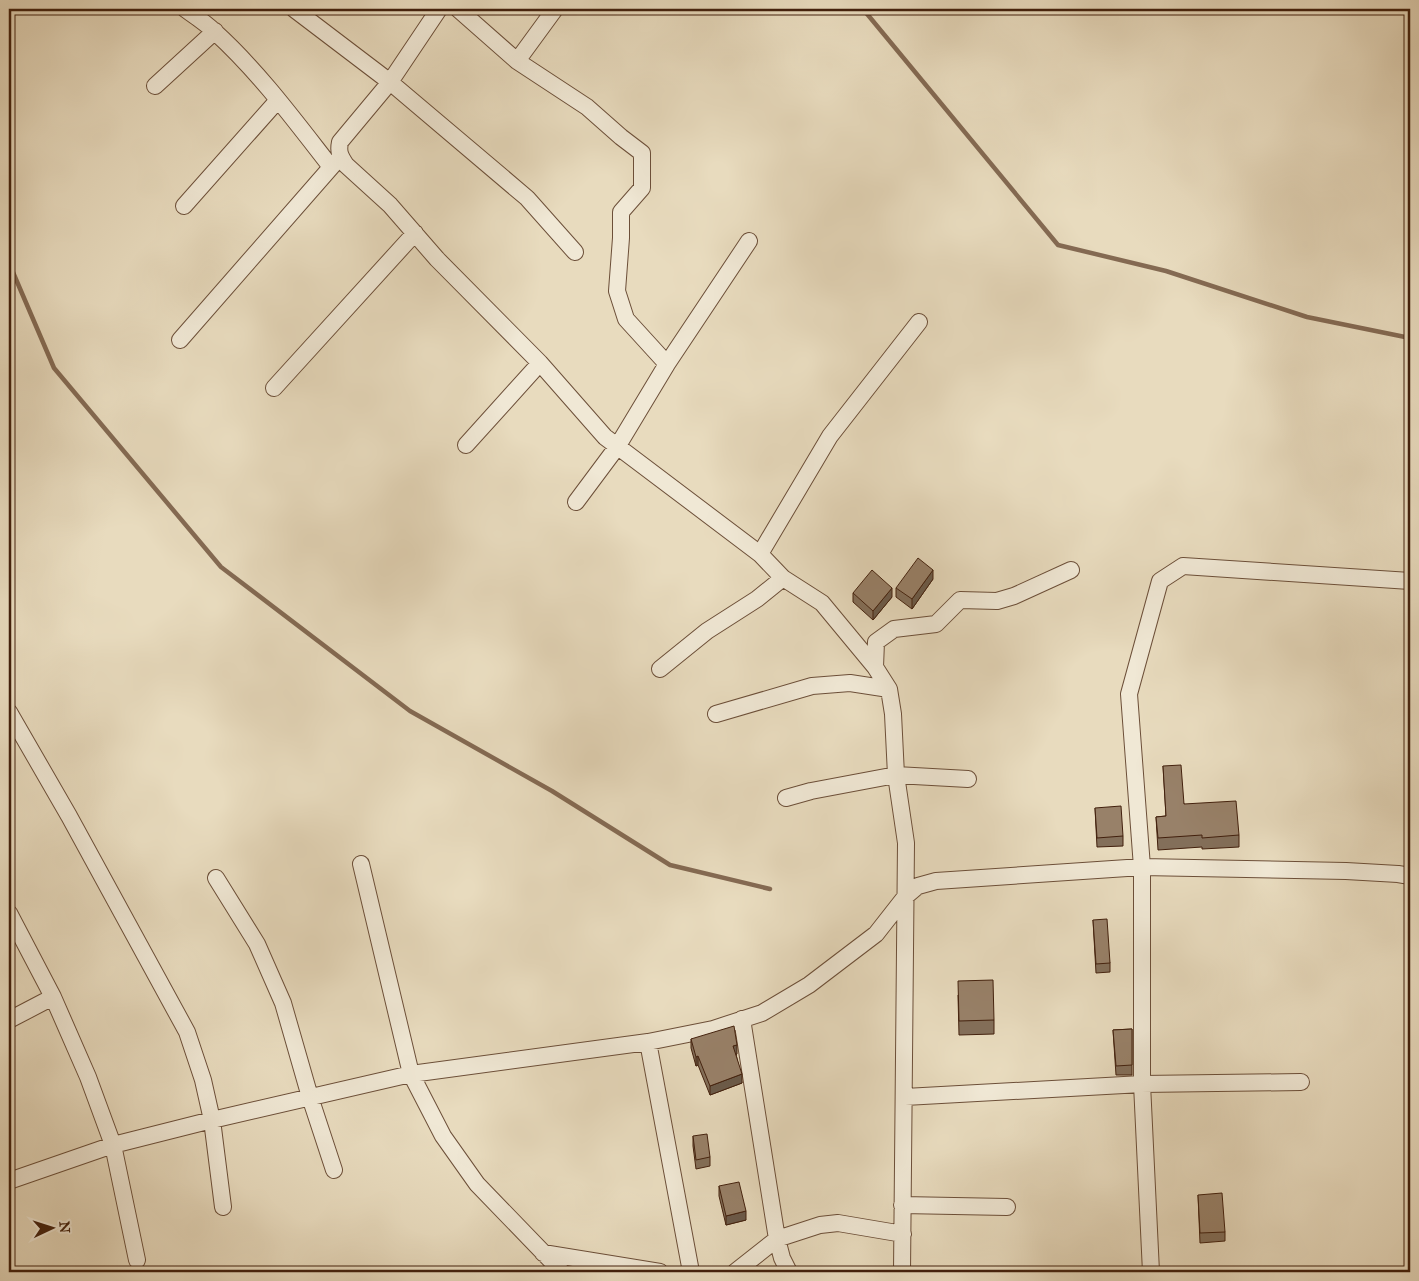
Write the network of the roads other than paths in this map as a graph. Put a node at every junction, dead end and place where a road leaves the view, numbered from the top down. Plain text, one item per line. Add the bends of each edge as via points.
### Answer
1 (184, 9) edge
2 (294, 9) edge
3 (439, 9) edge
4 (458, 9) edge
5 (555, 9) edge
6 (215, 31) junction
7 (517, 61) junction
8 (390, 82) junction
9 (155, 86) dead end
10 (278, 100) junction
11 (336, 162) junction
12 (184, 206) dead end
13 (415, 233) junction
14 (749, 240) dead end
15 (575, 252) dead end
16 (919, 322) dead end
17 (180, 340) dead end
18 (540, 363) junction
19 (667, 364) junction
20 (274, 388) dead end
21 (466, 445) dead end
22 (617, 447) junction
23 (576, 502) dead end
24 (760, 554) junction
25 (1071, 570) dead end
26 (783, 578) junction
27 (1410, 581) edge
28 (875, 667) junction
29 (660, 669) dead end
30 (889, 689) junction
31 (9, 712) edge
32 (716, 714) dead end
33 (896, 775) junction
34 (968, 779) dead end
35 (786, 798) dead end
36 (361, 864) dead end
37 (1142, 867) junction
38 (1410, 876) edge
39 (216, 878) dead end
40 (906, 897) junction
41 (9, 913) edge
42 (53, 997) junction
43 (742, 1019) junction
44 (9, 1020) edge
45 (648, 1042) junction
46 (411, 1074) junction
47 (1301, 1082) dead end
48 (1142, 1084) junction
49 (310, 1097) junction
50 (905, 1097) junction
51 (212, 1120) junction
52 (113, 1145) junction
53 (334, 1170) dead end
54 (9, 1182) edge
55 (902, 1205) junction
56 (223, 1207) dead end
57 (1008, 1207) dead end
58 (903, 1234) junction
59 (777, 1239) junction
60 (543, 1252) junction
61 (137, 1260) dead end
62 (562, 1272) edge
63 (660, 1272) edge
64 (691, 1272) edge
65 (735, 1272) edge
66 (789, 1272) edge
67 (902, 1272) edge
68 (1152, 1272) edge

1 - 6 street
2 - 8 street
3 - 8 street
4 - 7 street
5 - 7 street
6 - 9 street
6 - 10 street
7 - 19 street via 587,107 642,153 642,188 621,212 617,291 626,319
8 - 11 street via 340,142
8 - 15 street via 527,198
10 - 11 street
10 - 12 street
11 - 13 street via 346,164
11 - 17 street
13 - 18 street
13 - 20 street
14 - 19 street
16 - 24 street via 830,436
18 - 21 street
18 - 22 street
19 - 22 street
22 - 23 street
22 - 24 street
24 - 26 street
25 - 28 street via 997,601 960,600 936,624 894,628 876,642
26 - 28 street via 822,603
26 - 29 street via 757,600 707,631
27 - 37 street via 1183,566 1160,581 1129,694
28 - 30 street
30 - 32 street via 850,683 812,686
30 - 33 street
31 - 51 street via 187,1032
33 - 34 street
33 - 35 street
33 - 40 street via 906,843
36 - 46 street
37 - 38 street via 1346,871
37 - 40 street via 936,881 918,886
37 - 48 street
39 - 49 street via 257,944 283,1003
40 - 43 street via 876,934 809,985 762,1013
40 - 50 street
41 - 42 street
42 - 44 street
42 - 52 street
43 - 45 street via 713,1029
43 - 59 street
45 - 46 street
45 - 64 street
46 - 49 street
46 - 60 street via 444,1136 477,1184
47 - 48 street
48 - 50 street
48 - 68 street
49 - 51 street
49 - 53 street
50 - 55 street
51 - 52 street
51 - 56 street
52 - 54 street
52 - 61 street
55 - 57 street
55 - 58 street
58 - 59 street via 838,1222
58 - 67 street
59 - 65 street
59 - 66 street
60 - 62 street
60 - 63 street

